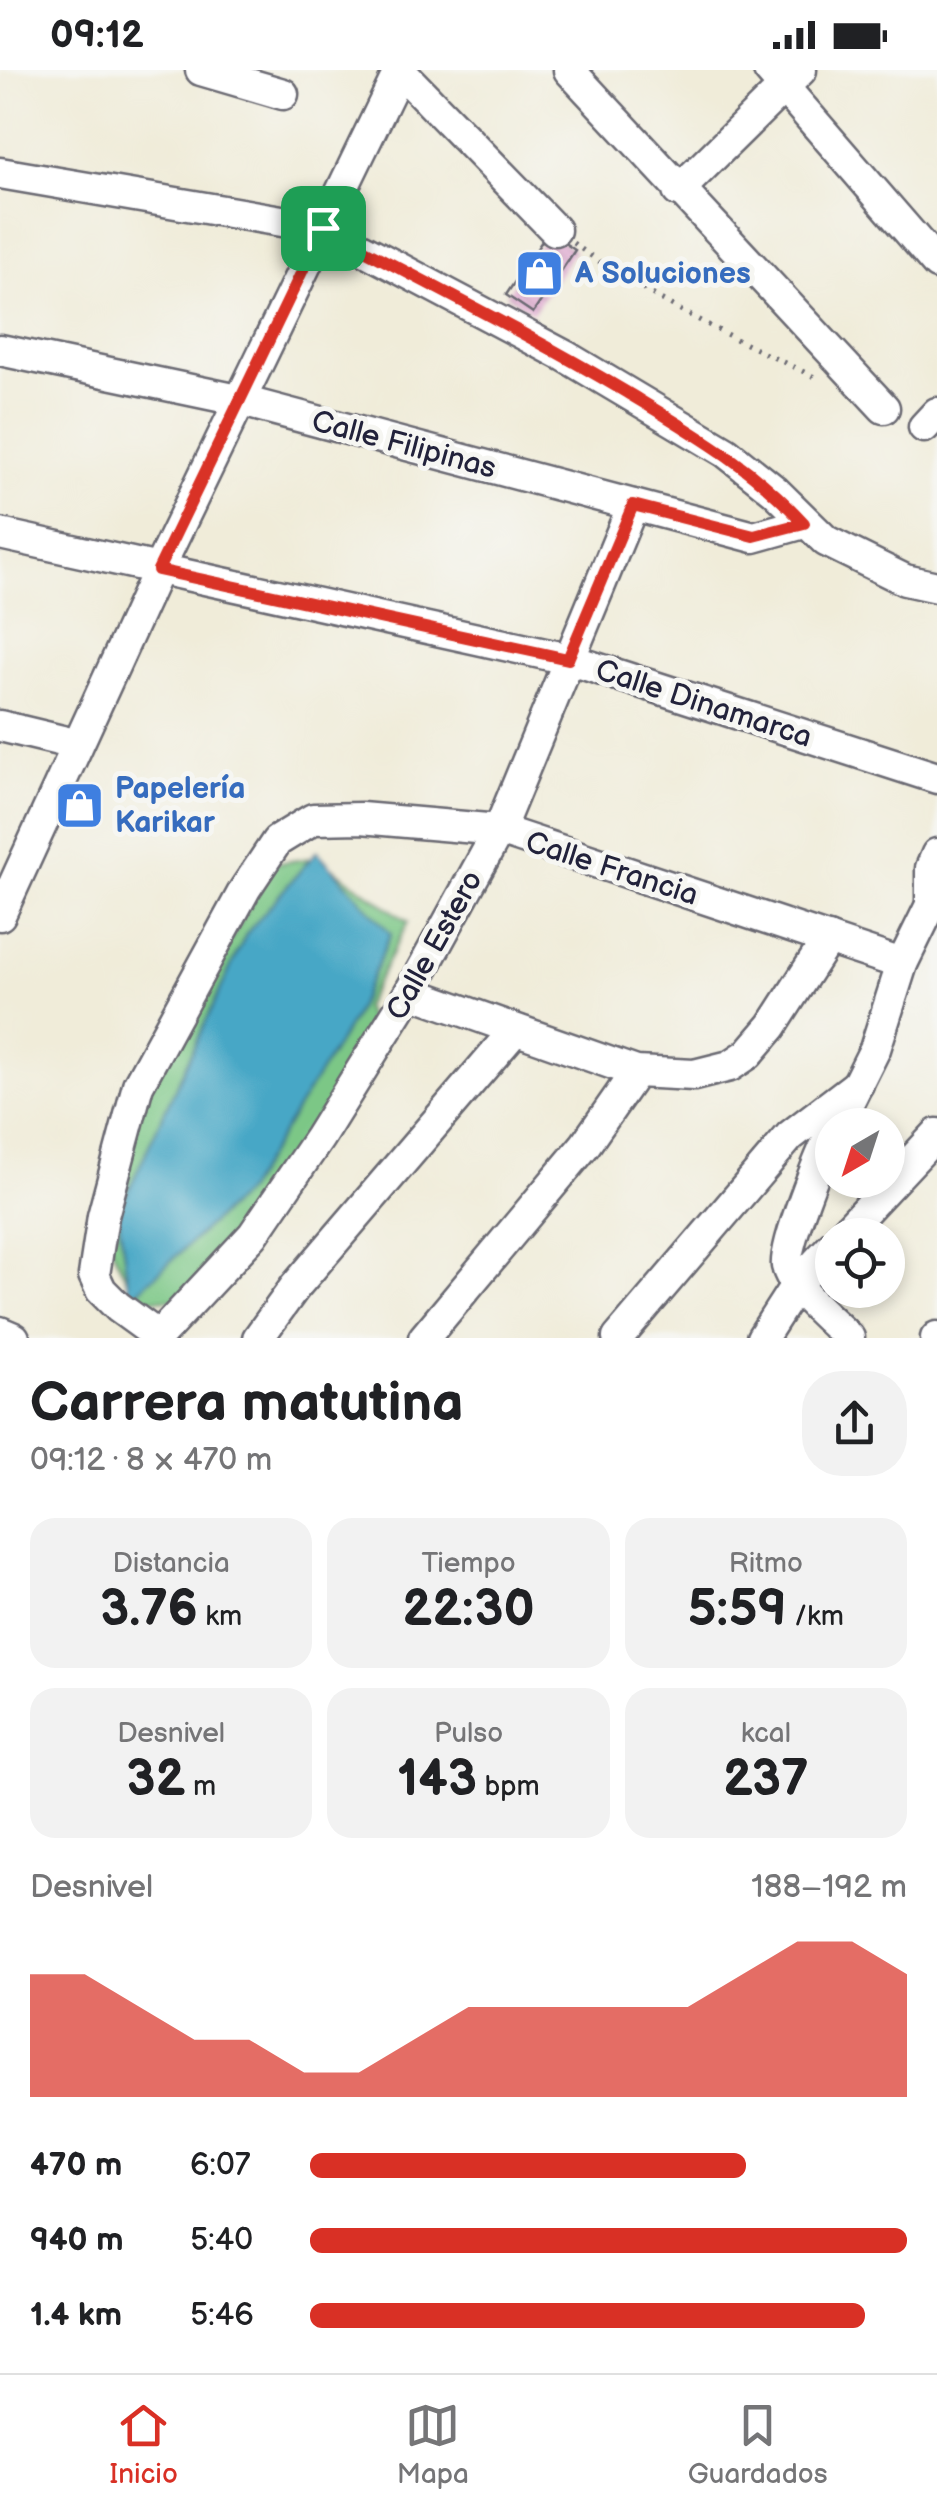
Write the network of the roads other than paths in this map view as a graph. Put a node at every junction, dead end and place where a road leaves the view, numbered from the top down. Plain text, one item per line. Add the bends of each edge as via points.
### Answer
1 (200, 70) edge
2 (568, 70) edge
3 (400, 71) edge
4 (785, 76) edge
5 (283, 94) dead end
6 (0, 173) edge
7 (678, 191) junction
8 (323, 228) junction
9 (555, 230) road end
10 (937, 264) edge
11 (0, 350) edge
12 (238, 400) junction
13 (884, 408) dead end
14 (633, 505) junction
15 (804, 523) junction
16 (0, 534) edge
17 (158, 570) junction
18 (937, 587) edge
19 (568, 659) junction
20 (0, 726) edge
21 (75, 744) junction
22 (937, 778) edge
23 (499, 830) junction
24 (937, 854) edge
25 (934, 902) edge
26 (0, 915) edge
27 (828, 939) junction
28 (902, 964) junction
29 (410, 992) junction
30 (515, 1030) junction
31 (636, 1072) junction
32 (858, 1084) junction
33 (845, 1108) edge
34 (937, 1134) edge
35 (815, 1178) edge
36 (858, 1218) edge
37 (815, 1264) edge
38 (796, 1284) junction
39 (0, 1332) edge
40 (158, 1337) edge
41 (14, 1338) edge
42 (258, 1338) edge
43 (424, 1338) edge
44 (618, 1338) edge
45 (762, 1338) edge
46 (849, 1338) edge

1 - 5 street
2 - 7 street
3 - 8 street
3 - 9 street
4 - 7 street
4 - 10 street
6 - 8 street
7 - 13 street
8 - 12 street
8 - 15 street via 565,356 726,452
11 - 12 street, Calle Filipinas
12 - 14 street, Calle Filipinas
12 - 17 street
14 - 15 street, Calle Filipinas via 754,536
14 - 19 street, Calle Estero
15 - 18 street via 826,542 905,580
16 - 17 street, Calle Dinamarca
17 - 19 street, Calle Dinamarca
17 - 21 street
19 - 22 street, Calle Dinamarca
19 - 23 street, Calle Estero
20 - 21 street
21 - 26 street
23 - 27 street, Calle Francia
23 - 29 street, Calle Estero
23 - 40 street, Calle Francia via 312,819 278,841 245,889 138,1085 103,1216 94,1275 100,1290
24 - 25 street via 931,868
25 - 28 street
27 - 28 street, Calle Francia
27 - 31 street via 748,1054 694,1076
28 - 32 street
29 - 30 street
29 - 40 street, Calle Estero via 252,1235
30 - 31 street
30 - 42 street
31 - 43 street via 585,1145
32 - 33 street
32 - 44 street via 790,1136
34 - 36 street
35 - 38 street via 786,1265
37 - 38 street
38 - 45 street
38 - 46 street
39 - 41 street

